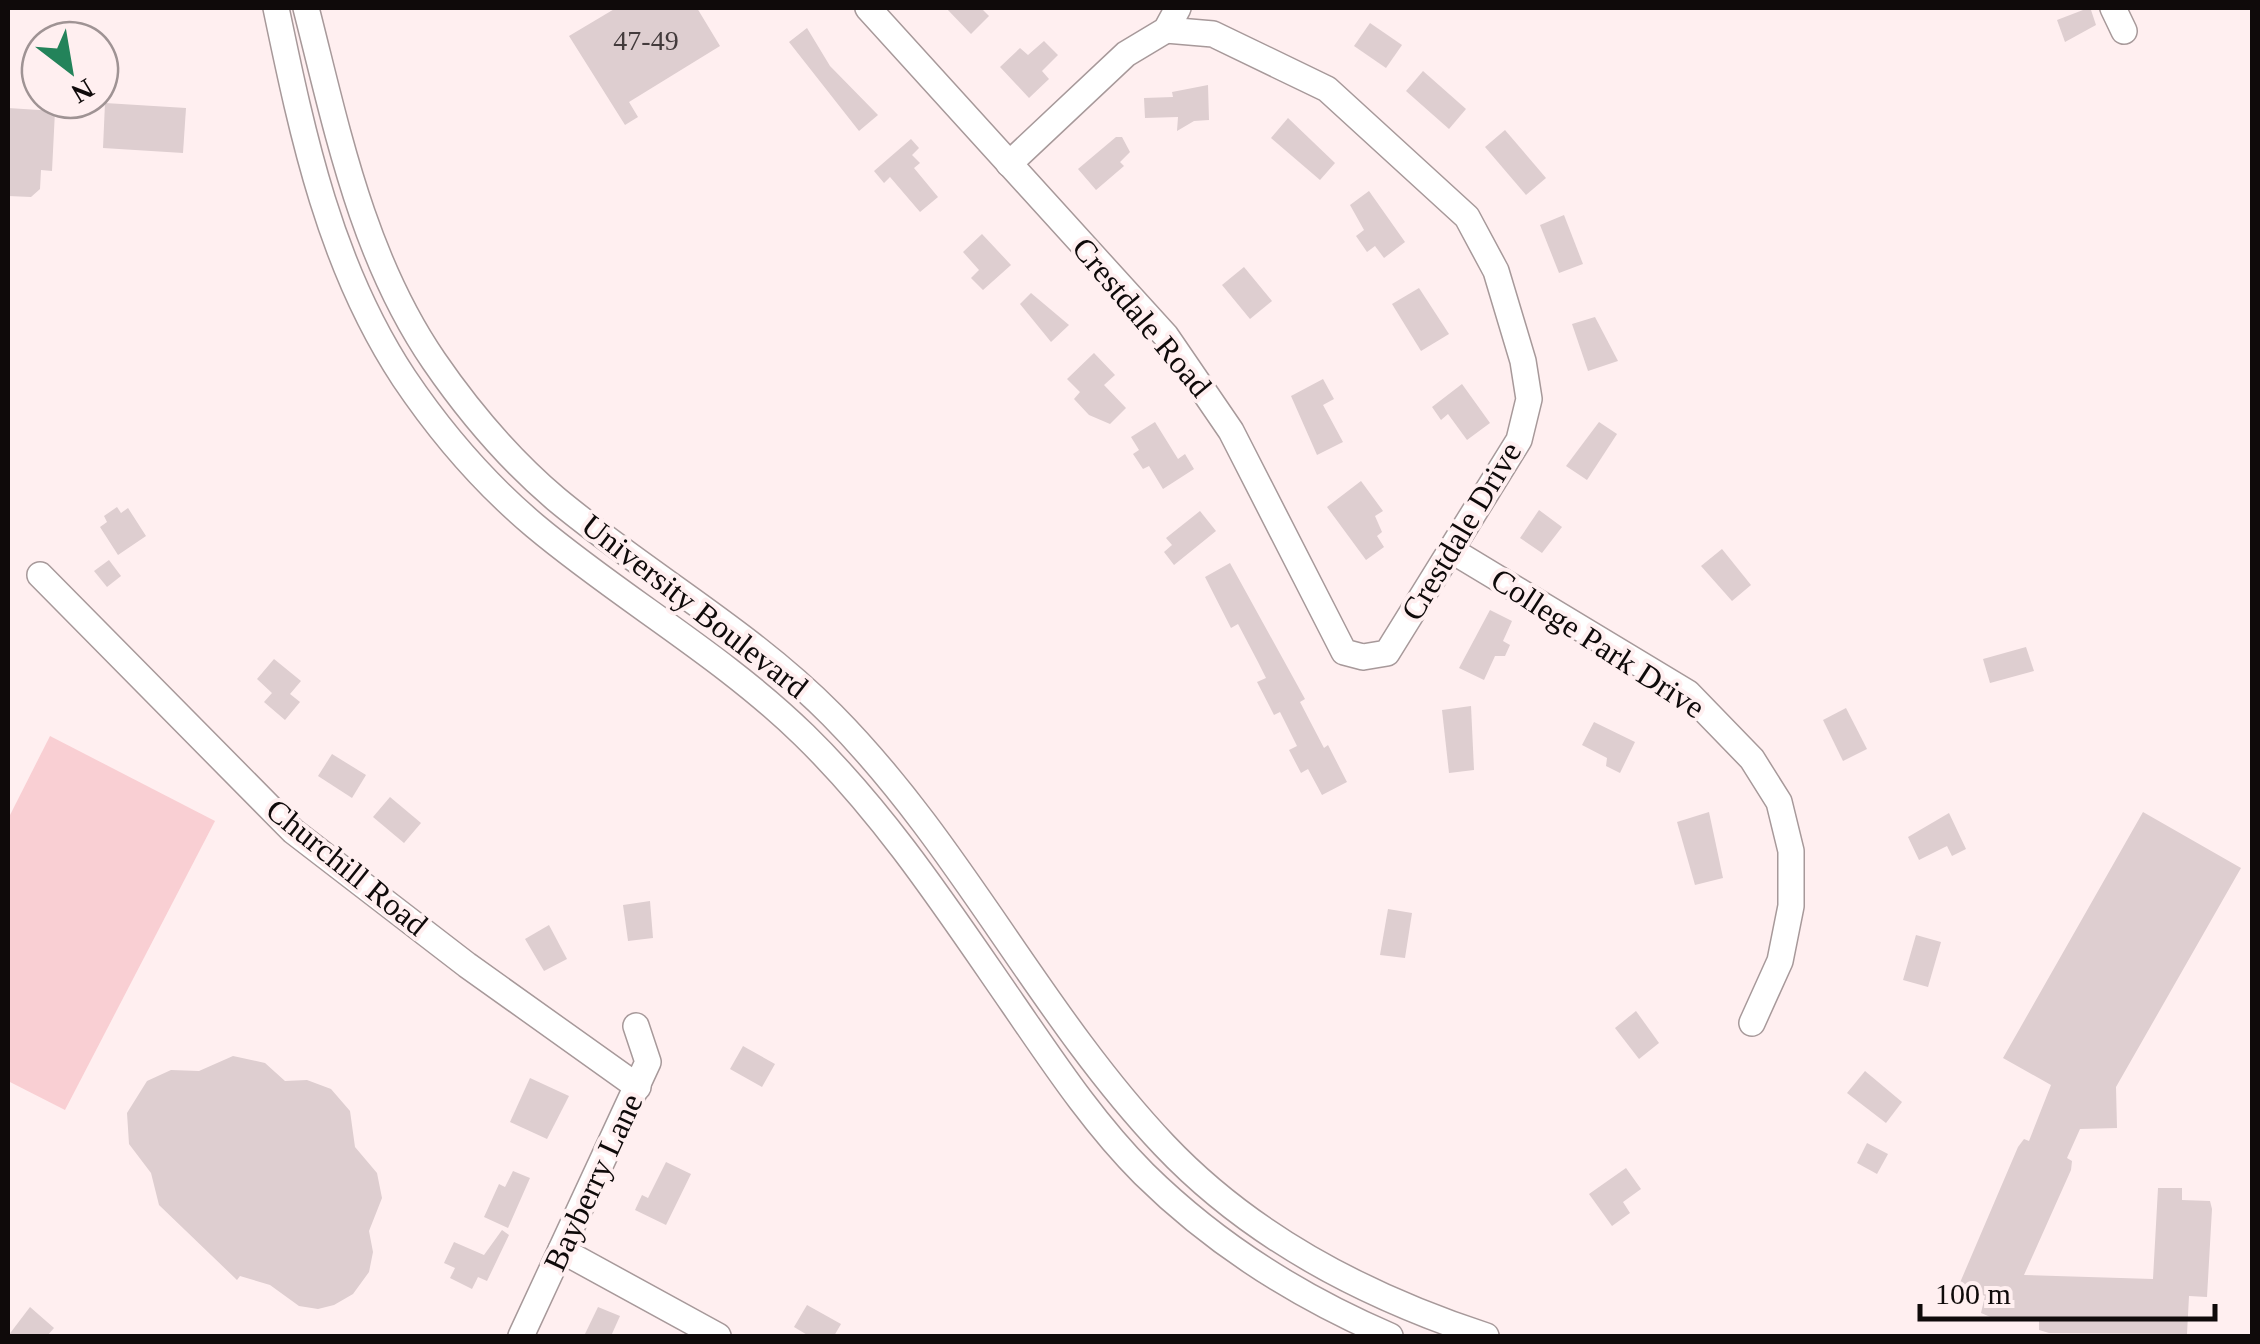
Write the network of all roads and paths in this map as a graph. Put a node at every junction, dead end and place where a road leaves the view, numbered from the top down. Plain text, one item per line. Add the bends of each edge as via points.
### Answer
1 (276, 8) edge
2 (306, 8) edge
3 (868, 8) edge
4 (1172, 19) edge
5 (1009, 164) junction
6 (1451, 550) junction
7 (40, 575) dead end
8 (1363, 658) joint
9 (1752, 1022) dead end
10 (636, 1026) dead end
11 (638, 1087) junction
12 (561, 1250) junction
13 (521, 1336) edge
14 (718, 1336) edge
15 (1390, 1336) edge
16 (1486, 1336) edge

1 - 15 street, University Boulevard via 319,192 353,284 401,373 460,452 534,525 713,656 806,737 913,859 1078,1097 1143,1172 1264,1271
2 - 16 street, University Boulevard via 352,182 384,270 430,355 486,430 556,498 749,641 830,712 940,838 1106,1076 1204,1182 1328,1269
3 - 5 street, Crestdale Road
4 - 5 street, Crestdale Drive
4 - 6 street, Crestdale Drive via 1328,89 1466,217 1484,242 1529,399 1519,440
5 - 8 street, Crestdale Road via 1199,378 1344,652
6 - 8 street, Crestdale Drive via 1387,653
6 - 9 street, College Park Drive via 1688,694 1752,758 1778,802 1791,852 1791,906 1780,961
7 - 11 street, Churchill Road via 293,830
10 - 11 street, Bayberry Lane via 648,1062
11 - 12 street, Bayberry Lane
12 - 13 street, Bayberry Lane
12 - 14 street

